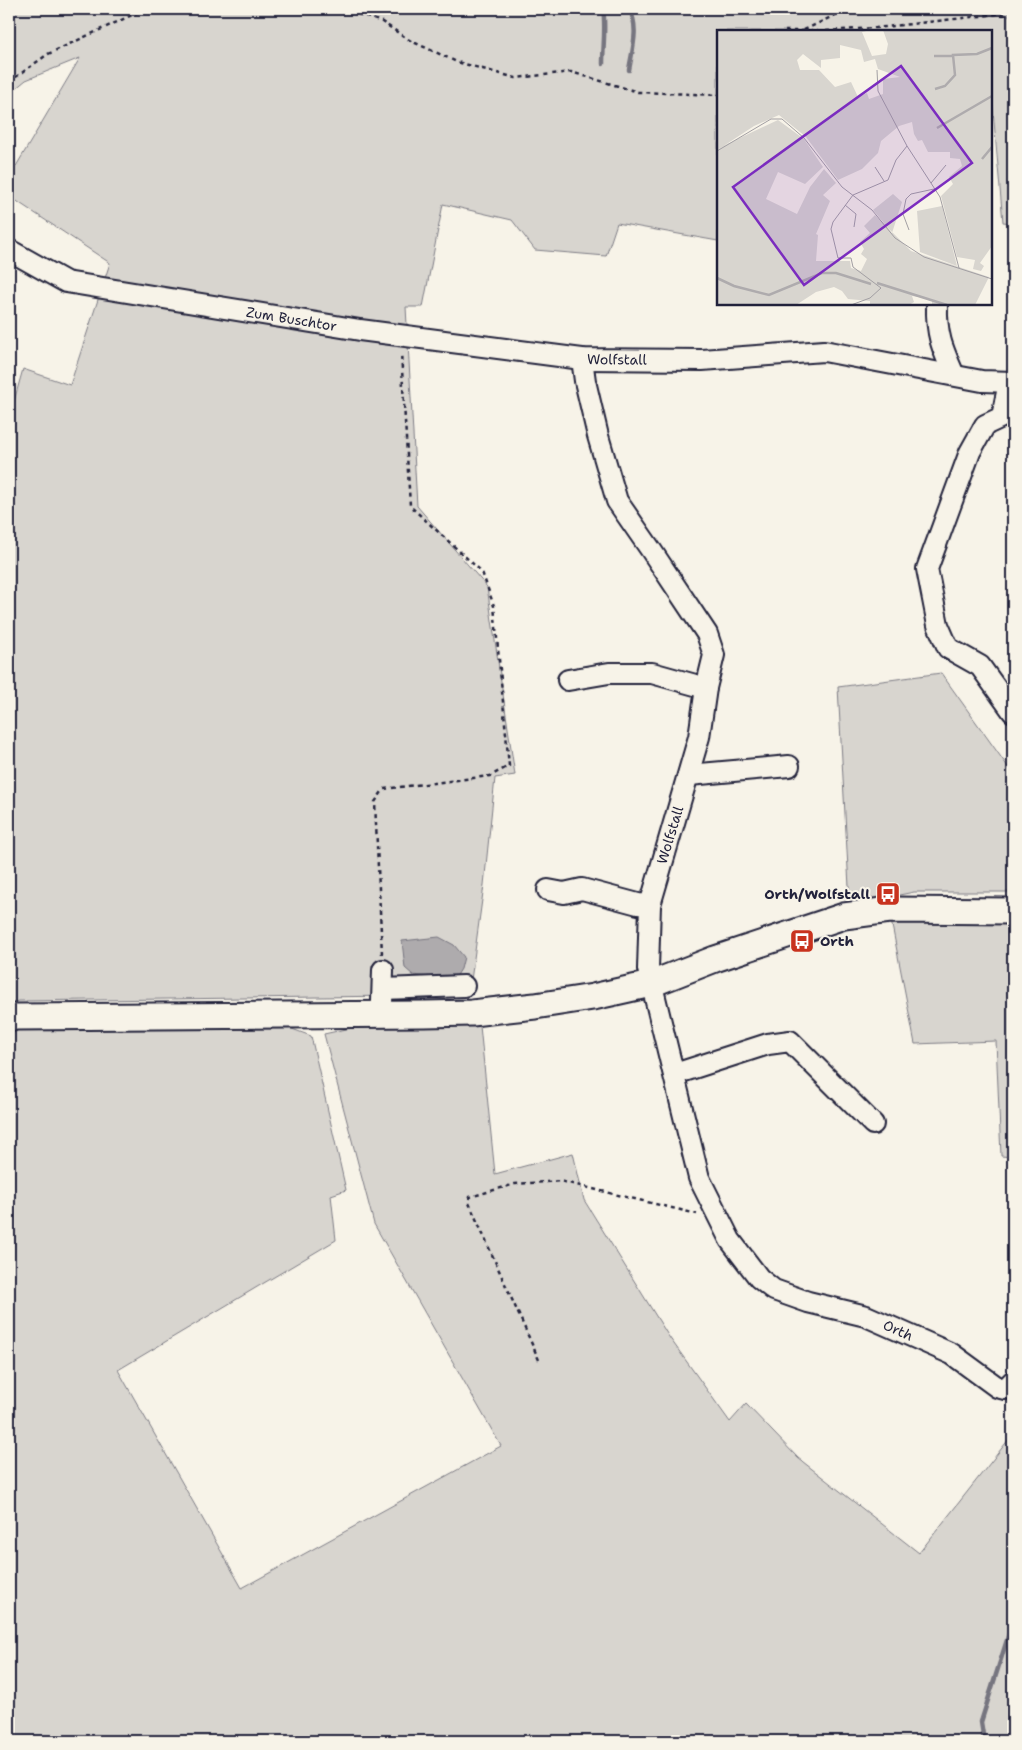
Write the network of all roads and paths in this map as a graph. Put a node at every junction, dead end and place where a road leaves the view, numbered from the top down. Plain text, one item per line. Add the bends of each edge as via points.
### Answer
1 (145, 9) edge
2 (343, 9) edge
3 (848, 9) edge
4 (1013, 15) edge
5 (804, 30) edge
6 (843, 30) edge
7 (9, 82) edge
8 (717, 93) edge
9 (9, 250) edge
10 (937, 305) edge
11 (400, 335) junction
12 (582, 358) junction
13 (954, 375) junction
14 (1011, 382) edge
15 (568, 680) dead end
16 (706, 688) junction
17 (1013, 712) edge
18 (789, 766) dead end
19 (689, 775) junction
20 (548, 890) dead end
21 (650, 905) junction
22 (1013, 910) edge
23 (383, 979) junction
24 (651, 984) junction
25 (464, 986) dead end
26 (381, 1014) junction
27 (9, 1019) edge
28 (674, 1074) junction
29 (873, 1124) dead end
30 (716, 1212) junction
31 (539, 1360) dead end
32 (1013, 1380) edge

1 - 7 path via 48,54
2 - 8 path via 382,22 411,41 457,62 516,78 571,72 638,92
3 - 5 path
4 - 6 path
9 - 11 street, Zum Buschtor via 66,282
10 - 13 street via 936,325
11 - 12 street, Zum Buschtor
11 - 23 path via 410,506 482,572 494,606 509,766 490,776 384,789 375,802
12 - 13 street, Wolfstall via 702,360 824,352
12 - 16 street, Wolfstall via 598,436 617,501 707,634 714,655
13 - 14 street, Wolfstall via 982,382
14 - 17 street via 1002,416 985,425 970,452 928,569 938,625 948,648 980,666
15 - 16 street via 609,673 652,674
16 - 19 street, Wolfstall via 699,737
18 - 19 street
19 - 21 street, Wolfstall
20 - 21 street via 564,893 582,889
21 - 24 street, Wolfstall via 648,969
22 - 24 main road via 890,910 844,916
23 - 25 street
23 - 26 street
24 - 26 main road via 593,998 472,1013
24 - 28 street, Orth
26 - 27 main road
28 - 29 street via 768,1044 790,1041
28 - 30 street, Orth via 699,1178
30 - 31 path via 700,1214 560,1181 515,1184 470,1196 469,1203
30 - 32 street, Orth via 741,1255 759,1278 774,1290 866,1316 952,1354 997,1387 1005,1389

